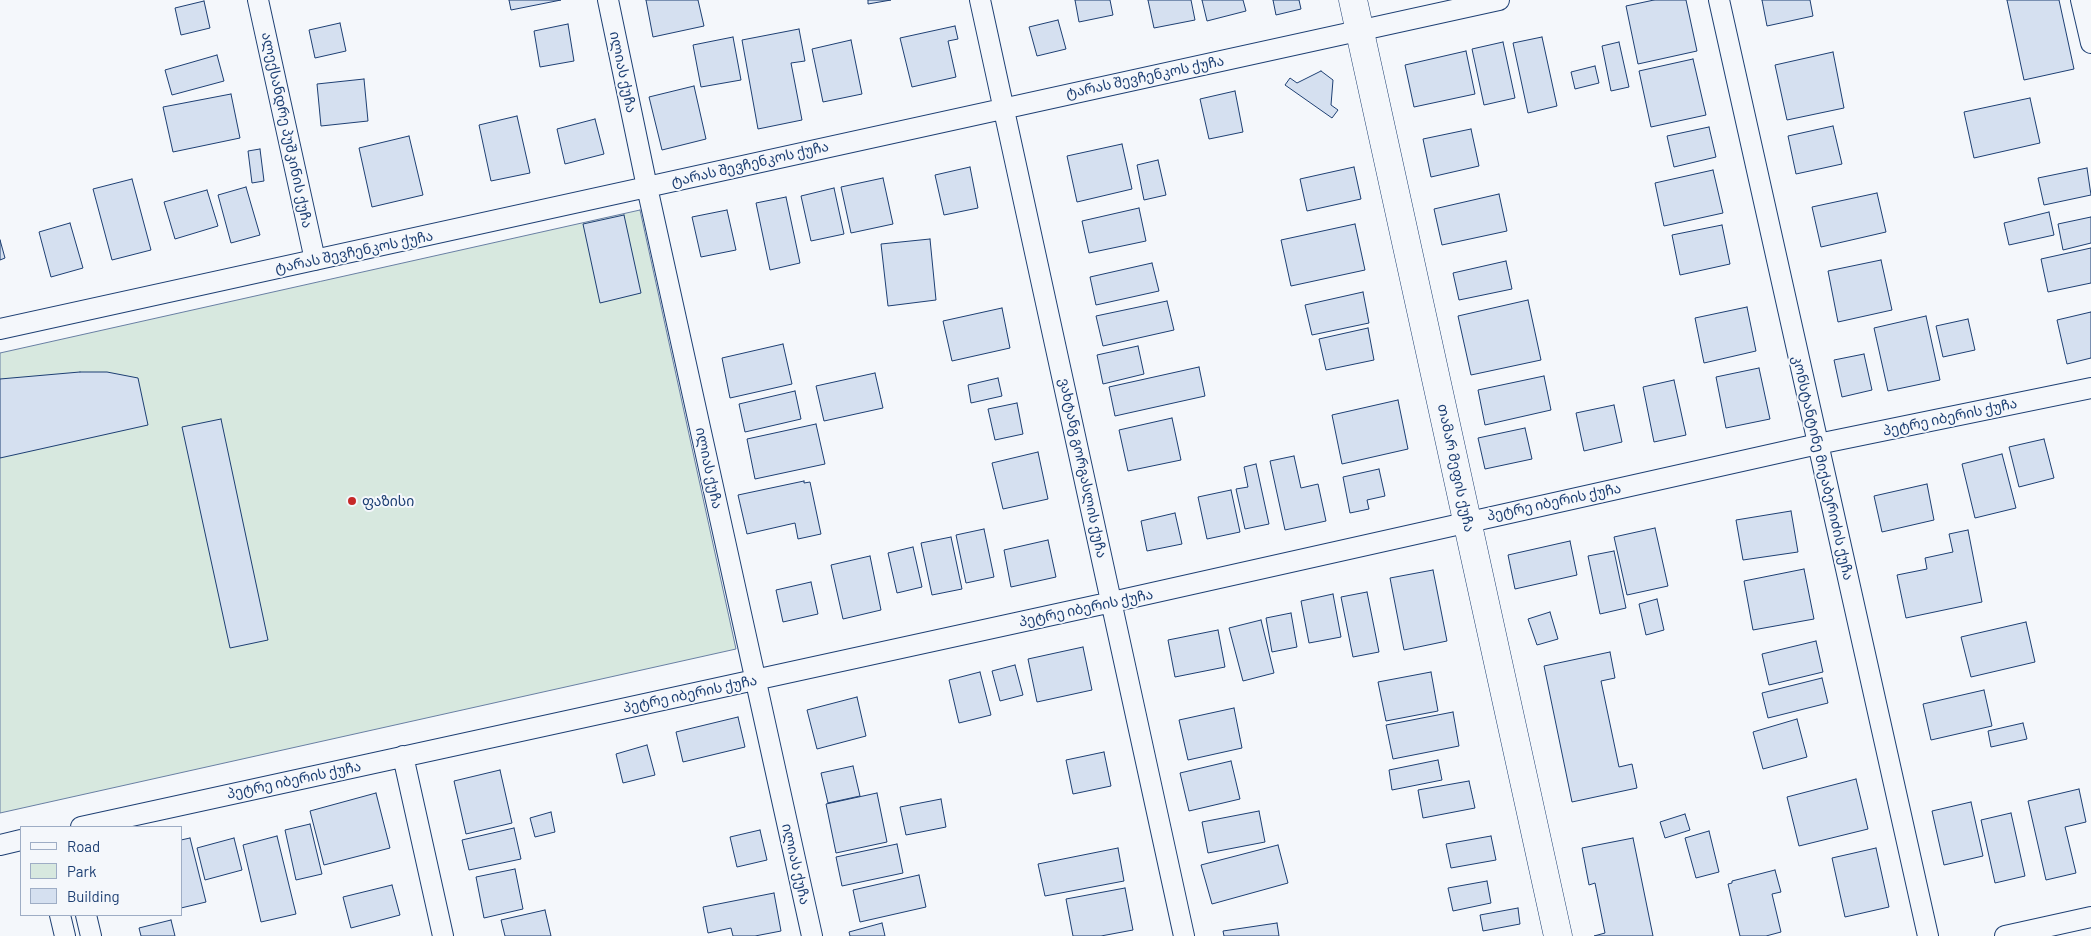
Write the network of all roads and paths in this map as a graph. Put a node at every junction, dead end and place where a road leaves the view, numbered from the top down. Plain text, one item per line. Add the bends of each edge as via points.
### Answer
1 (258, 0) edge
2 (608, 0) edge
3 (980, 0) edge
4 (1353, 0) edge
5 (1499, 0) edge
6 (1719, 0) edge
7 (2081, 0) edge
8 (1360, 31) junction
9 (2091, 43) edge
10 (1004, 108) junction
11 (647, 187) junction
12 (315, 260) junction
13 (0, 329) edge
14 (2091, 388) edge
15 (1818, 444) junction
16 (1468, 522) junction
17 (1112, 602) junction
18 (755, 680) junction
19 (403, 756) junction
20 (86, 826) edge
21 (20, 840) edge
22 (0, 845) edge
23 (60, 916) edge
24 (86, 916) edge
25 (2091, 918) edge
26 (65, 936) edge
27 (91, 936) edge
28 (443, 936) edge
29 (812, 936) edge
30 (1184, 936) edge
31 (1558, 936) edge
32 (1928, 936) edge
33 (2006, 936) edge

1 - 12 street, ალექსანდრე პუშკინის ქუჩა
2 - 11 street, ილიას ქუჩა
3 - 10 street, ვახტანგ გორგასლის ქუჩა
4 - 8 street, თამარ მეფის ქუჩა
5 - 8 street, ტარას შევჩენკოს ქუჩა
6 - 15 street, კონსტანტინე მიქაბერიძის ქუჩა
7 - 9 street
8 - 10 street, ტარას შევჩენკოს ქუჩა
8 - 16 street, თამარ მეფის ქუჩა
10 - 11 street, ტარას შევჩენკოს ქუჩა
10 - 17 street, ვახტანგ გორგასლის ქუჩა
11 - 12 street, ტარას შევჩენკოს ქუჩა
11 - 18 street, ილიას ქუჩა
12 - 13 street, ტარას შევჩენკოს ქუჩა
14 - 15 street, პეტრე იბერის ქუჩა
15 - 16 street, პეტრე იბერის ქუჩა
15 - 32 street, კონსტანტინე მიქაბერიძის ქუჩა
16 - 17 street, პეტრე იბერის ქუჩა
16 - 31 street, თამარ მეფის ქუჩა
17 - 18 street, პეტრე იბერის ქუჩა
17 - 30 street, ვახტანგ გორგასლის ქუჩა
18 - 19 street, პეტრე იბერის ქუჩა
18 - 29 street, ილიას ქუჩა
19 - 20 street, პეტრე იბერის ქუჩა
19 - 28 street
21 - 22 street
23 - 26 street
24 - 27 street
25 - 33 street

